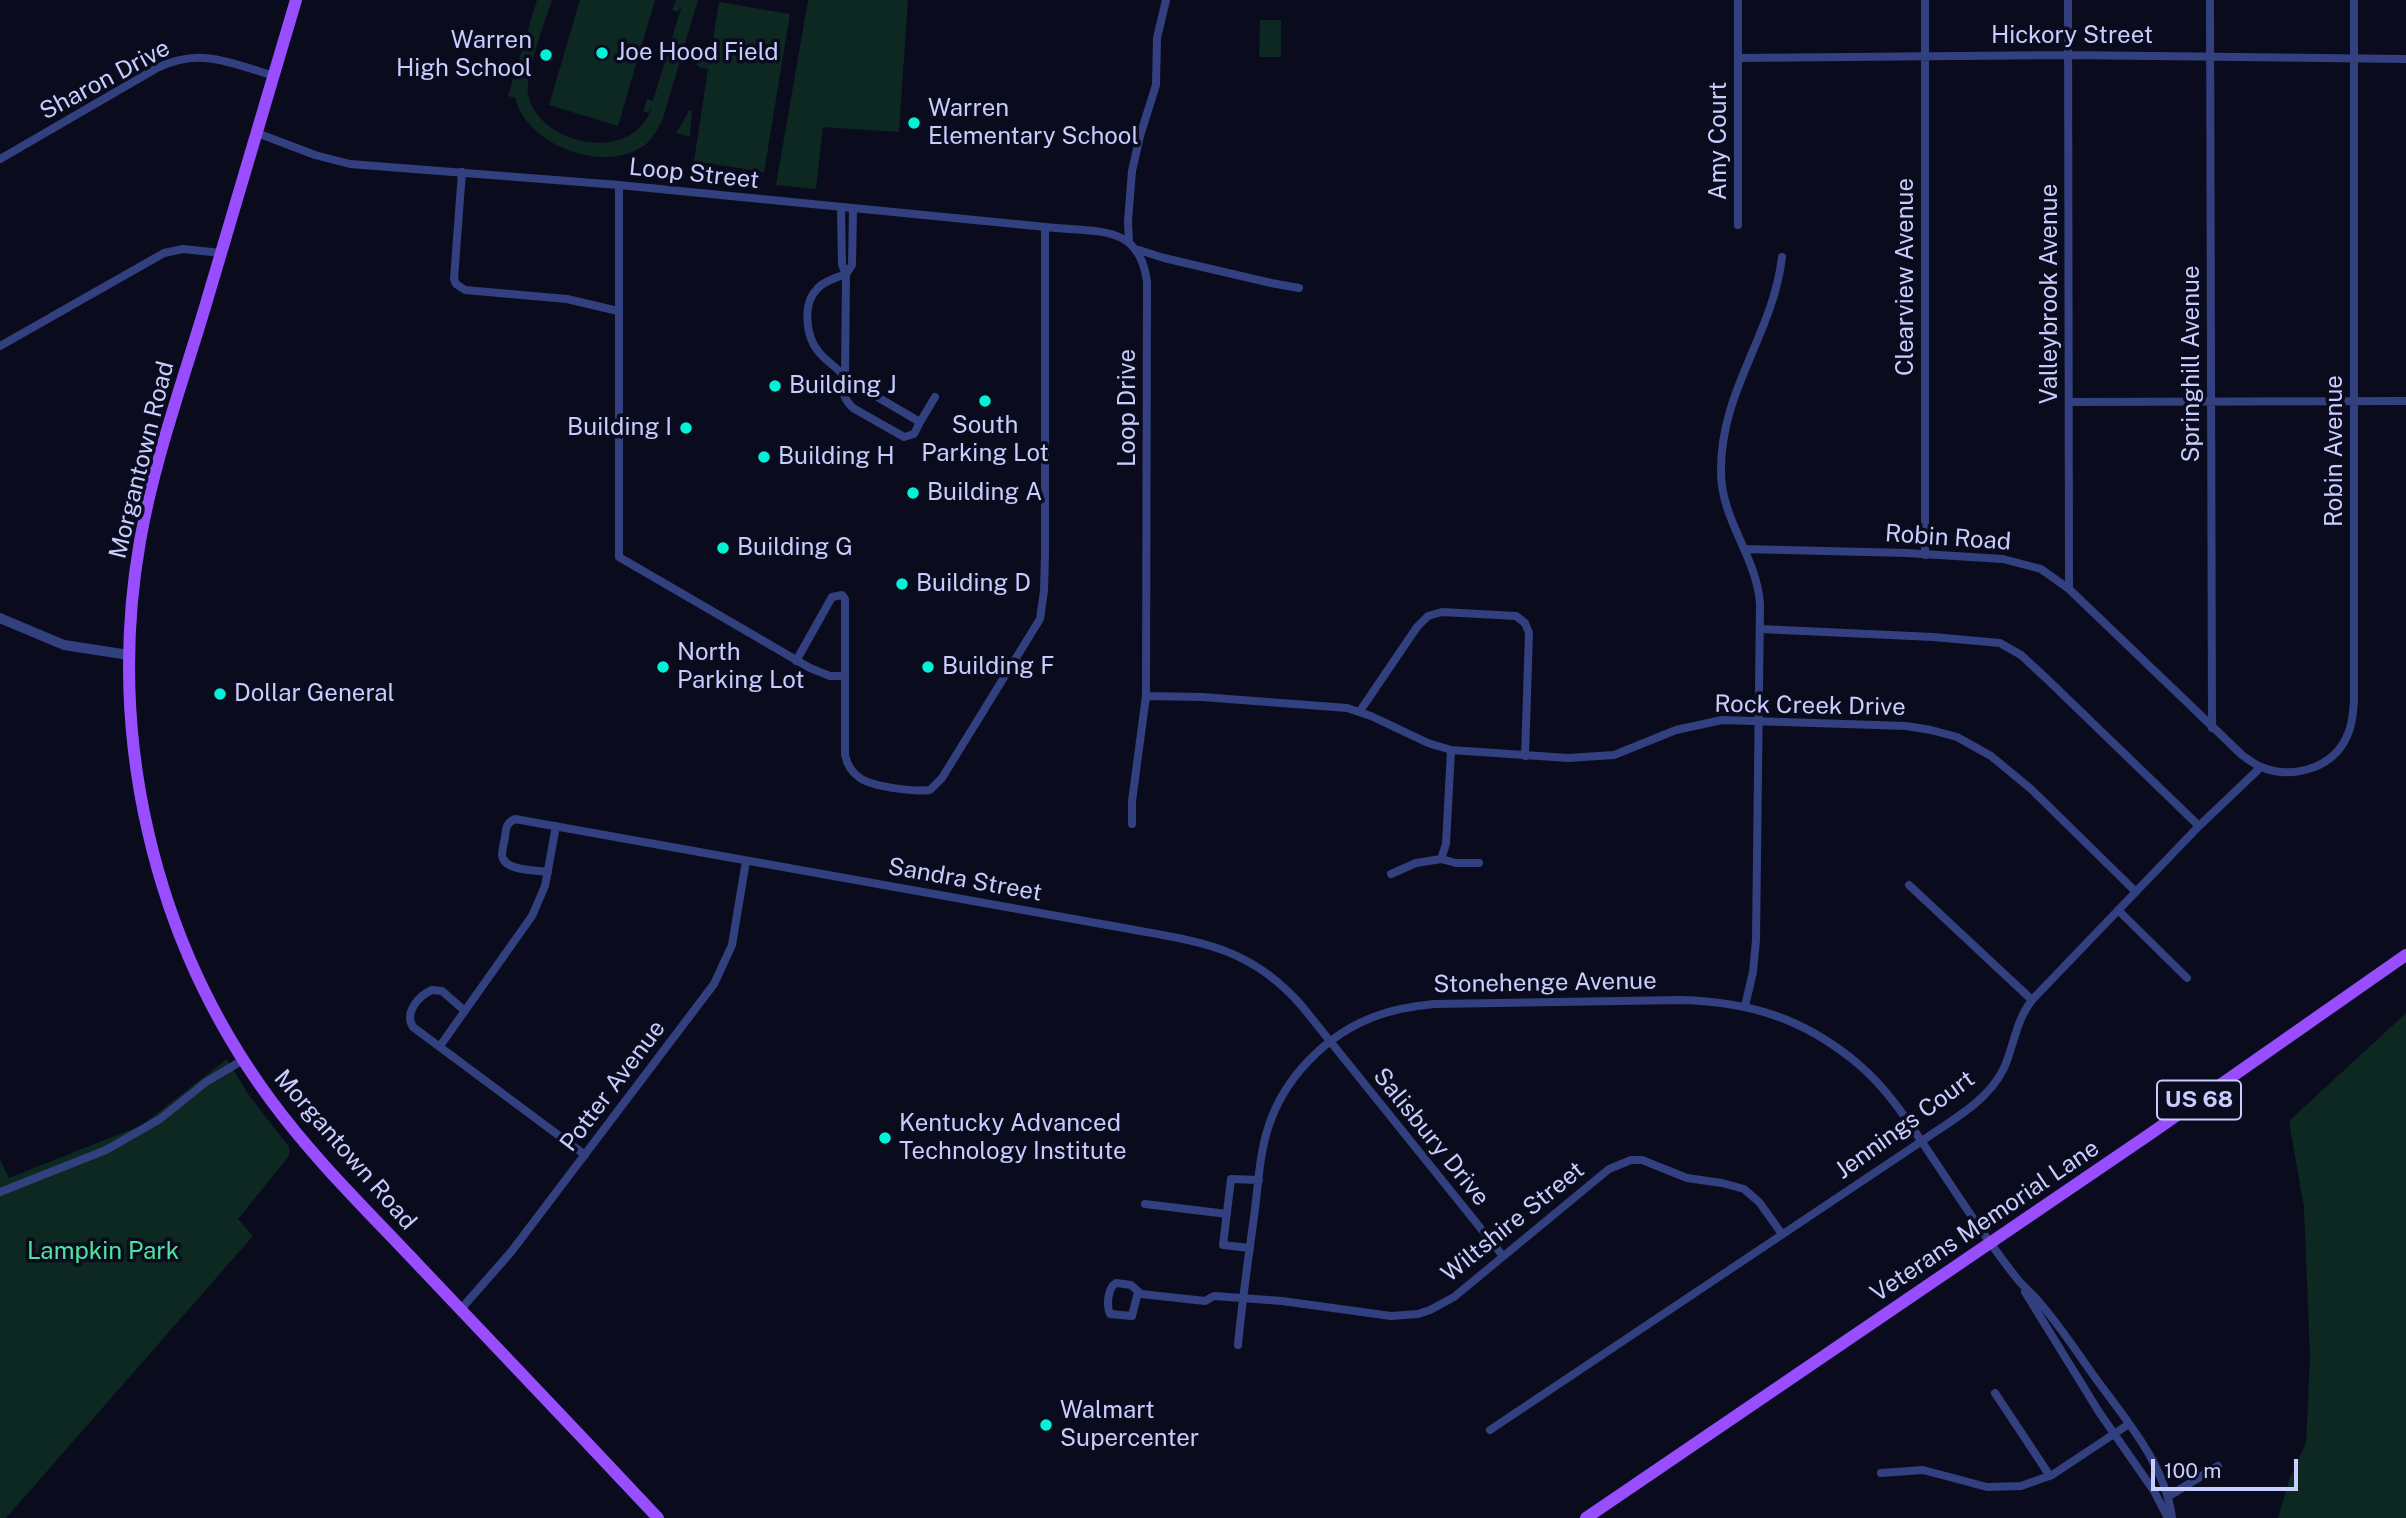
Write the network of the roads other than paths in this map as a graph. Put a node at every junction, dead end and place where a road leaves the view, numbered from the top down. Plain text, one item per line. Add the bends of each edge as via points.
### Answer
1 (296, 0) edge
2 (1166, 0) edge
3 (1738, 0) edge
4 (1925, 0) edge
5 (2068, 0) edge
6 (2210, 0) edge
7 (2354, 0) edge
8 (2068, 55) junction
9 (2210, 55) junction
10 (1925, 56) junction
11 (2354, 57) junction
12 (1738, 58) junction
13 (2406, 59) edge
14 (274, 76) junction
15 (257, 133) junction
16 (0, 159) edge
17 (462, 173) junction
18 (619, 185) junction
19 (841, 208) junction
20 (853, 209) junction
21 (1738, 225) dead end
22 (1045, 227) junction
23 (1133, 245) junction
24 (220, 253) junction
25 (1782, 257) dead end
26 (846, 274) junction
27 (1299, 288) dead end
28 (618, 311) junction
29 (0, 346) edge
30 (845, 355) junction
31 (831, 363) junction
32 (845, 378) junction
33 (935, 397) dead end
34 (2354, 401) junction
35 (2406, 401) edge
36 (2070, 402) junction
37 (2211, 402) junction
38 (920, 422) junction
39 (1744, 549) junction
40 (1926, 555) junction
41 (2069, 589) junction
42 (0, 618) edge
43 (1760, 629) junction
44 (129, 655) junction
45 (796, 661) junction
46 (844, 676) junction
47 (1146, 696) junction
48 (1360, 711) junction
49 (1760, 720) junction
50 (2212, 728) junction
51 (1451, 750) junction
52 (1525, 756) junction
53 (2261, 767) junction
54 (1132, 824) dead end
55 (2199, 825) junction
56 (556, 826) junction
57 (1441, 859) junction
58 (746, 861) junction
59 (1479, 863) dead end
60 (548, 872) junction
61 (1391, 874) dead end
62 (1909, 885) dead end
63 (2135, 891) junction
64 (2118, 910) junction
65 (2406, 955) edge
66 (2187, 978) dead end
67 (2032, 1000) junction
68 (1745, 1006) junction
69 (465, 1011) junction
70 (1330, 1042) junction
71 (440, 1046) junction
72 (243, 1060) junction
73 (1922, 1141) junction
74 (585, 1156) junction
75 (1259, 1180) junction
76 (0, 1192) edge
77 (1145, 1205) dead end
78 (1227, 1214) junction
79 (1782, 1234) junction
80 (1991, 1242) junction
81 (1250, 1248) junction
82 (1503, 1256) junction
83 (2016, 1278) junction
84 (1138, 1292) junction
85 (1243, 1299) junction
86 (461, 1309) junction
87 (1238, 1345) dead end
88 (1995, 1393) dead end
89 (2129, 1424) junction
90 (1490, 1430) dead end
91 (2113, 1433) junction
92 (2218, 1466) dead end
93 (1881, 1473) dead end
94 (2050, 1476) junction
95 (2169, 1496) junction
96 (658, 1518) edge
97 (1586, 1518) edge
98 (2170, 1518) edge

1 - 14 main road, Morgantown Road
2 - 23 street, Loop Drive via 1157,38 1156,85 1132,171 1128,221
3 - 12 street, Amy Court
4 - 10 street, Clearview Avenue
5 - 8 street, Valleybrook Avenue
6 - 9 street, Springhill Avenue
7 - 11 street, Robin Avenue
8 - 9 street, Hickory Street
8 - 10 street, Hickory Street
8 - 36 street, Valleybrook Avenue
9 - 11 street, Hickory Street
9 - 37 street, Springhill Avenue
10 - 12 street, Hickory Street
10 - 40 street, Clearview Avenue
11 - 13 street, Hickory Street
11 - 34 street, Robin Avenue
12 - 21 street, Amy Court
14 - 15 main road, Morgantown Road
14 - 16 street, Sharon Drive via 211,57 175,60
15 - 17 street, Loop Street via 350,164
15 - 24 main road, Morgantown Road
17 - 18 street, Loop Street
17 - 28 street via 454,279 460,288 567,299
18 - 19 street, Loop Street
18 - 28 street
19 - 20 street, Loop Street
19 - 26 street
20 - 22 street, Loop Street
20 - 26 street via 852,265
22 - 23 street, Loop Street via 1115,234
22 - 46 street via 1045,555 1040,620 942,778 930,790 869,783 852,770 845,755
23 - 27 street, Loop Street via 1164,258
23 - 47 street, Loop Drive via 1144,263 1147,282
24 - 29 street via 183,249 163,253
24 - 44 main road, Morgantown Road via 151,490 136,570
25 - 39 street via 1771,309 1736,387 1724,433 1722,487
26 - 30 street
26 - 31 street via 817,289 809,306 813,345
28 - 45 street via 619,557
30 - 31 street
30 - 32 street
31 - 32 street
32 - 38 street
32 - 38 street via 847,402 897,435 909,437
33 - 38 street
34 - 35 street
34 - 37 street
34 - 53 street, Robin Avenue via 2352,723 2344,743 2329,760 2288,773
36 - 37 street
36 - 41 street, Valleybrook Avenue
37 - 50 street, Springhill Avenue
39 - 40 street, Robin Road
39 - 43 street via 1758,582
40 - 41 street, Robin Road via 2016,561 2046,572
41 - 50 street, Robin Road
42 - 44 street via 64,645
43 - 49 street
43 - 55 street via 2000,643 2021,655
44 - 72 main road, Morgantown Road via 136,761 161,883 190,961
45 - 46 street via 821,673
45 - 46 street via 832,597 842,595
47 - 48 street, Rock Creek Drive via 1242,699
47 - 54 street, Loop Drive
48 - 51 street, Rock Creek Drive
48 - 52 street via 1427,616 1442,611 1516,616 1529,633
49 - 52 street, Rock Creek Drive via 1700,723 1614,755
49 - 63 street, Rock Creek Drive via 1906,726 1969,743 2012,772
49 - 68 street via 1756,940
50 - 53 street, Robin Avenue
51 - 52 street, Rock Creek Drive
51 - 57 street via 1446,844
53 - 55 street, Jennings Court
55 - 63 street, Jennings Court
56 - 58 street, Sandra Street
56 - 60 street
56 - 60 street, Sandra Street via 515,818 507,825 504,861
57 - 59 street
57 - 61 street
58 - 70 street, Sandra Street via 1222,948 1275,978
58 - 74 street, Potter Avenue via 732,945 721,971
60 - 69 street via 532,916
62 - 67 street
63 - 64 street, Jennings Court
64 - 66 street
64 - 67 street, Jennings Court
65 - 80 main road, Veterans Memorial Lane / US 68
67 - 73 street, Jennings Court via 1996,1083
68 - 70 street, Stonehenge Avenue via 1681,1000 1434,1004 1376,1016
68 - 73 street, Stonehenge Avenue via 1803,1028 1857,1063 1882,1087
69 - 71 street
69 - 71 street via 437,990 427,992 411,1011 413,1027
70 - 75 street, Stonehenge Avenue via 1300,1070 1279,1103 1265,1140
70 - 82 street, Salisbury Drive
71 - 74 street
72 - 76 street via 206,1082 160,1119 106,1150
72 - 86 main road, Morgantown Road via 304,1142
73 - 79 street, Jennings Court
73 - 80 street, Stonehenge Avenue
74 - 86 street, Potter Avenue
75 - 78 street via 1231,1179
75 - 81 street, Stonehenge Avenue
77 - 78 street
78 - 81 street via 1223,1245
79 - 82 street, Wiltshire Street via 1744,1189 1630,1160 1609,1168
79 - 90 street, Jennings Court
80 - 83 street, Stonehenge Avenue
80 - 97 main road, Veterans Memorial Lane / US 68
81 - 85 street, Stonehenge Avenue
82 - 85 street, Wiltshire Street via 1454,1297 1418,1314 1391,1316
83 - 89 street via 2041,1303
83 - 91 street
84 - 84 street, Wiltshire Street via 1131,1285 1113,1284 1108,1312 1131,1317
84 - 85 street, Wiltshire Street via 1205,1301 1214,1296
85 - 87 street, Stonehenge Avenue
86 - 96 main road, Morgantown Road
88 - 94 street
89 - 91 street
89 - 95 street
91 - 94 street
91 - 98 street
92 - 95 street
93 - 94 street via 1923,1470 1999,1488
95 - 98 street

